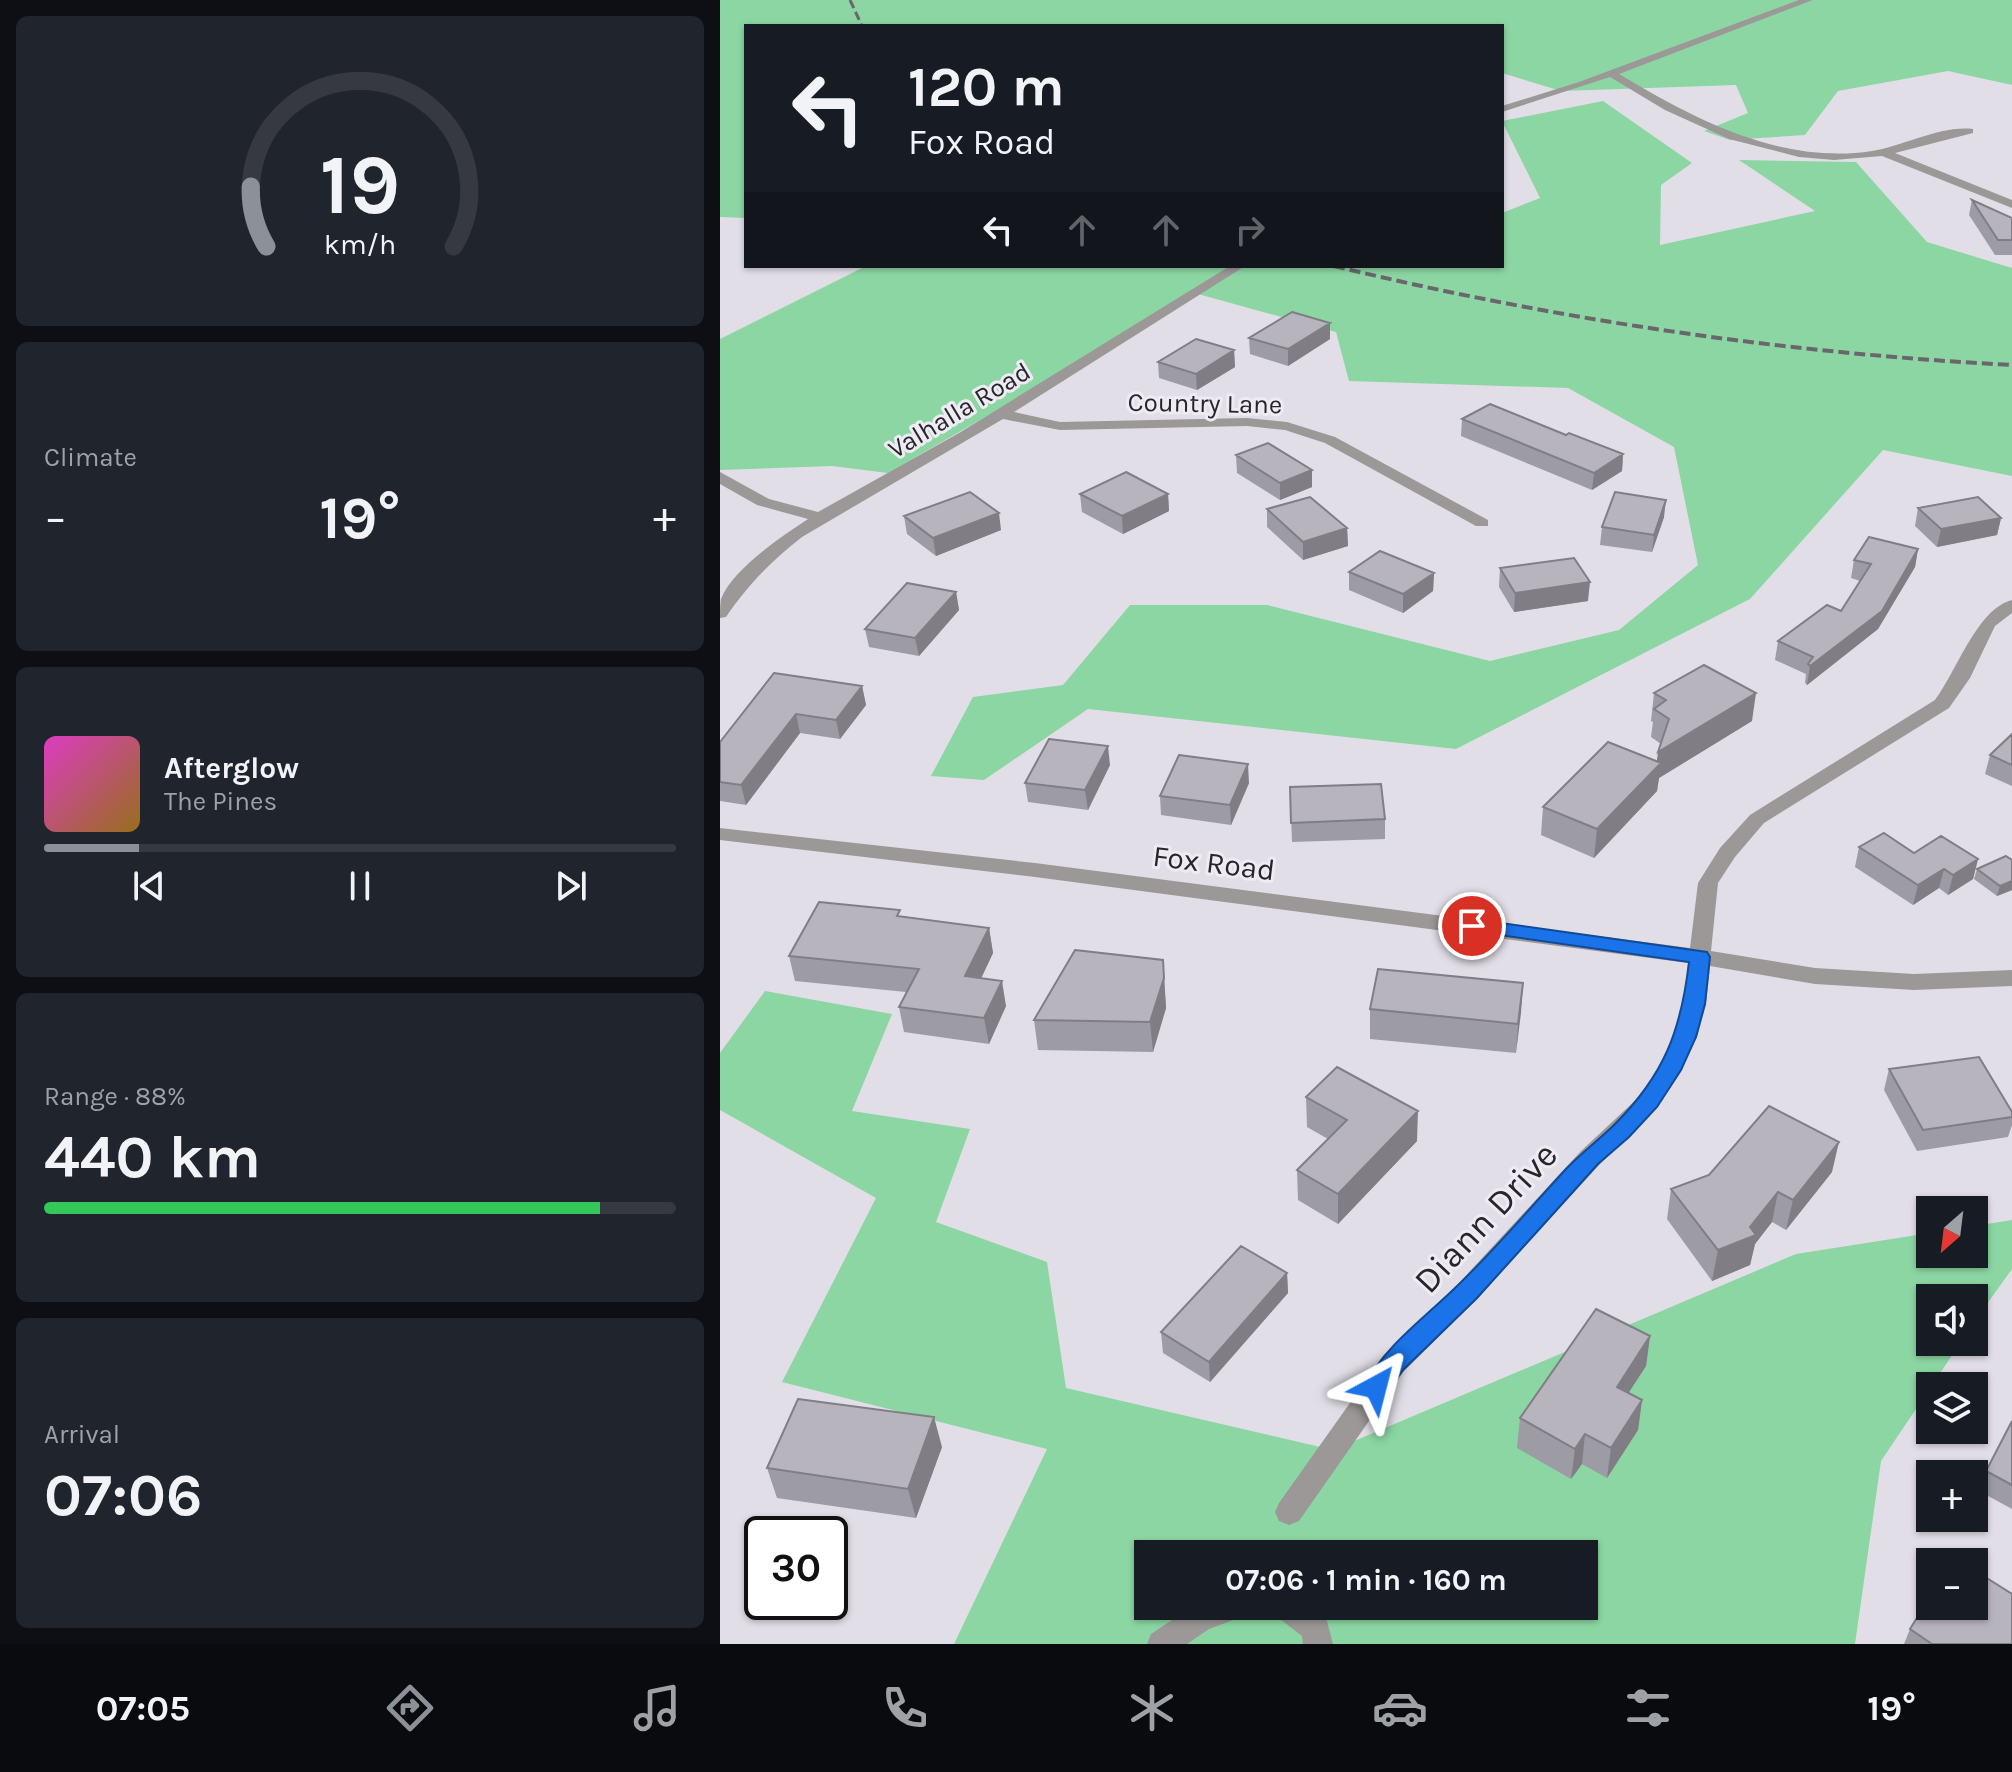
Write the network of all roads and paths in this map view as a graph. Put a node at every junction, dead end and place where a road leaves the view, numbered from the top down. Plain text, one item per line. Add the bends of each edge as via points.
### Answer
1 (1808, 0) edge
2 (1610, 73) junction
3 (1504, 108) edge
4 (1969, 131) dead end
5 (1883, 152) junction
6 (2012, 204) edge
7 (1236, 268) edge
8 (1001, 414) junction
9 (720, 477) edge
10 (823, 518) junction
11 (1482, 523) dead end
12 (2012, 605) edge
13 (720, 613) edge
14 (720, 834) edge
15 (1700, 957) junction
16 (2012, 978) edge
17 (1289, 1512) dead end
18 (1196, 1620) edge
19 (1309, 1620) edge
20 (1162, 1644) edge
21 (1318, 1644) edge

1 - 2 street
2 - 3 street
2 - 5 street via 1683,117 1761,145 1830,156
4 - 5 street
5 - 6 street
7 - 8 street, Valhalla Road
8 - 10 street, Valhalla Road
8 - 11 street, Country Lane via 1060,426 1287,426 1330,440
9 - 10 street via 763,502
10 - 13 street, Valhalla Road via 748,571
12 - 15 street, Diann Drive via 1988,623 1942,704 1757,819 1708,883
14 - 15 street, Fox Road
15 - 16 street via 1815,976 1914,982
15 - 17 street, Diann Drive via 1686,1037 1649,1101 1394,1363
18 - 20 street
19 - 21 street via 1319,1633

